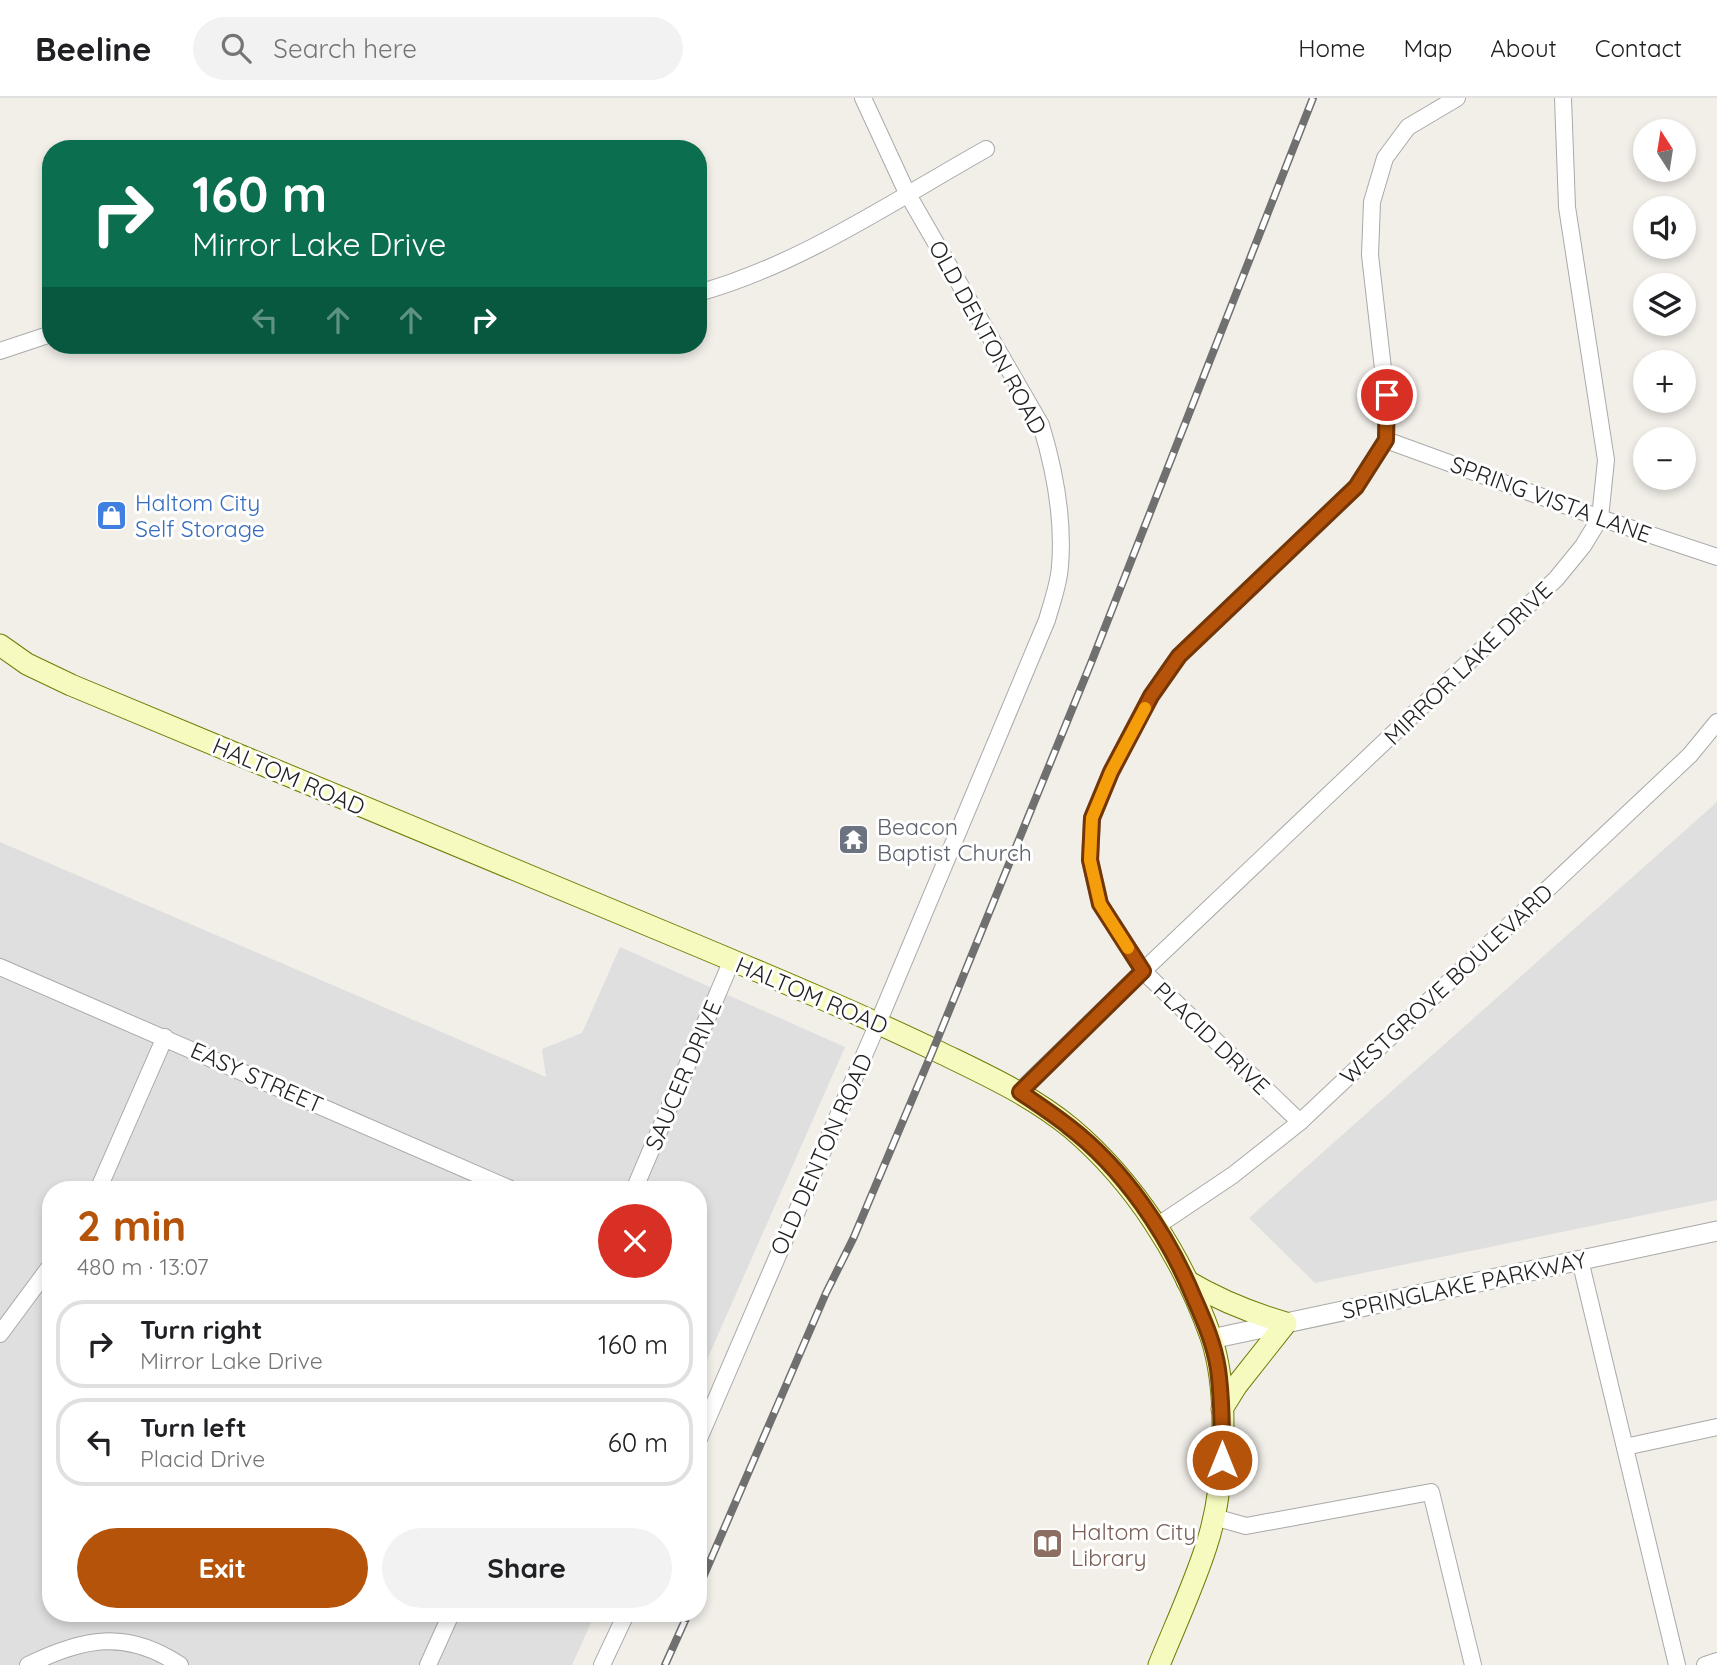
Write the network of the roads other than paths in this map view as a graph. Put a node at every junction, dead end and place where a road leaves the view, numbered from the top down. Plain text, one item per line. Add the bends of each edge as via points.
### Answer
1 (863, 98) edge
2 (1457, 98) edge
3 (1563, 98) edge
4 (986, 149) dead end
5 (907, 193) junction
6 (707, 290) edge
7 (42, 337) edge
8 (0, 351) edge
9 (1386, 440) junction
10 (1600, 518) junction
11 (1717, 557) edge
12 (0, 645) edge
13 (1717, 722) edge
14 (732, 960) junction
15 (0, 967) edge
16 (1143, 971) junction
17 (878, 1023) junction
18 (165, 1037) junction
19 (1020, 1092) junction
20 (1300, 1122) junction
21 (102, 1181) edge
22 (493, 1181) edge
23 (638, 1181) edge
24 (1157, 1226) junction
25 (1717, 1231) edge
26 (1580, 1260) junction
27 (42, 1280) edge
28 (1187, 1281) junction
29 (1286, 1323) junction
30 (0, 1334) edge
31 (1211, 1339) junction
32 (1222, 1409) junction
33 (707, 1420) edge
34 (1717, 1427) edge
35 (1625, 1447) junction
36 (1214, 1517) junction
37 (447, 1622) edge
38 (622, 1622) edge
39 (1717, 1661) edge
40 (28, 1665) edge
41 (180, 1665) edge
42 (428, 1665) edge
43 (602, 1665) edge
44 (1160, 1665) edge
45 (1473, 1665) edge
46 (1678, 1665) edge
47 (1705, 1665) edge

1 - 5 street, OLD DENTON ROAD
2 - 9 street via 1408,127 1385,158 1373,202 1370,255 1387,395
3 - 10 street, MIRROR LAKE DRIVE via 1567,207 1606,460
4 - 5 street
5 - 6 street via 776,264
5 - 17 street, OLD DENTON ROAD via 1041,425 1054,466 1061,521 1060,568 1047,620
7 - 8 street
9 - 10 street, SPRING VISTA LANE
9 - 16 street, PLACID DRIVE via 1356,487 1179,656 1151,696 1111,772 1092,818 1090,860 1100,904
10 - 11 street, SPRING VISTA LANE
10 - 16 street, MIRROR LAKE DRIVE via 1556,579
12 - 14 main road, HALTOM ROAD via 71,685
13 - 20 street, WESTGROVE BOULEVARD via 1690,755
14 - 17 main road, HALTOM ROAD
14 - 23 street, SAUCER DRIVE
15 - 18 street, EASY STREET
16 - 19 street, MIRROR LAKE DRIVE
16 - 20 street, PLACID DRIVE
17 - 19 main road, HALTOM ROAD
17 - 33 street, OLD DENTON ROAD
18 - 21 street
18 - 22 street, EASY STREET
19 - 24 main road, HALTOM ROAD via 1102,1157
20 - 24 street, WESTGROVE BOULEVARD
24 - 28 main road, HALTOM ROAD
25 - 26 street, SPRINGLAKE PARKWAY
26 - 29 street, SPRINGLAKE PARKWAY
26 - 35 street
27 - 30 street
28 - 29 main road via 1229,1304
28 - 31 main road, HALTOM ROAD
29 - 31 street, SPRINGLAKE PARKWAY
29 - 32 main road
31 - 32 main road, HALTOM ROAD
32 - 36 main road, HALTOM ROAD via 1222,1460
34 - 35 street
35 - 46 street
36 - 44 main road, HALTOM ROAD
36 - 45 street via 1247,1526 1431,1492
37 - 42 street
38 - 43 street
39 - 47 street
40 - 41 street via 59,1650 115,1640 138,1644

